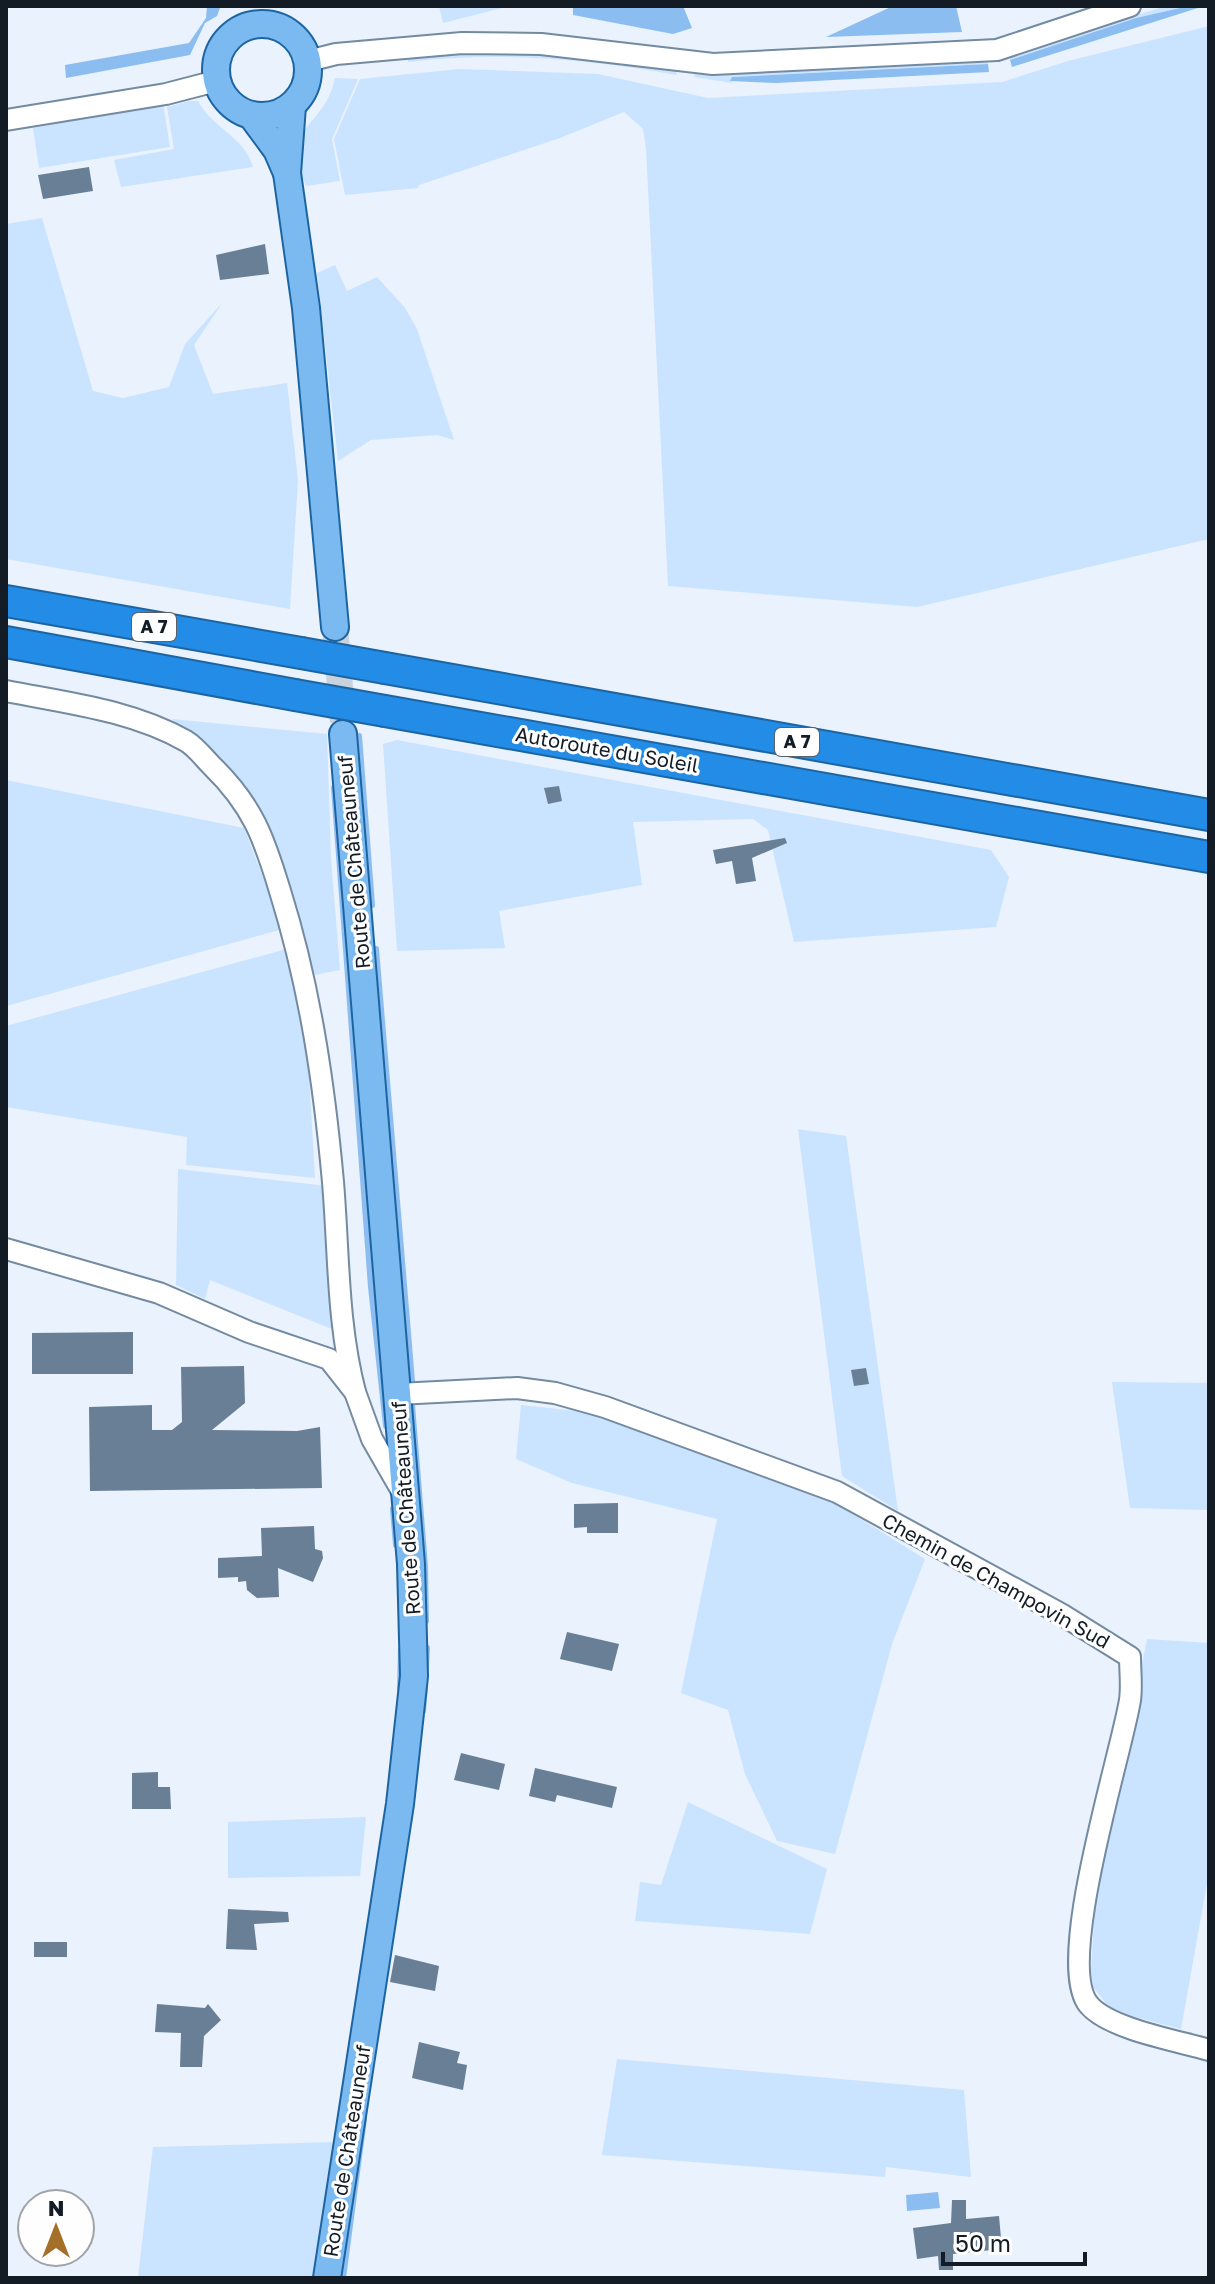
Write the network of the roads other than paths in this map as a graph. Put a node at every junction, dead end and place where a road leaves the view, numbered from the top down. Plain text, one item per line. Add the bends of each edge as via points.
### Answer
1 (257, 6) edge
2 (1130, 6) edge
3 (240, 18) edge
4 (276, 26) junction
5 (308, 61) junction
6 (216, 81) junction
7 (292, 106) junction
8 (252, 116) junction
9 (6, 120) edge
10 (287, 173) junction
11 (6, 601) edge
12 (335, 627) tunnel mouth
13 (6, 642) edge
14 (6, 691) edge
15 (343, 734) tunnel mouth
16 (1209, 815) edge
17 (1209, 857) edge
18 (6, 1249) edge
19 (355, 1392) junction
20 (398, 1394) junction
21 (405, 1495) junction
22 (1209, 2050) edge
23 (327, 2278) edge

1 - 4 main road
2 - 5 street via 997,50 713,64 541,44 462,43
3 - 4 main road
3 - 6 main road via 219,53
4 - 5 main road via 297,39
5 - 7 main road via 306,86
6 - 8 main road via 223,97
6 - 9 street
7 - 8 main road via 273,116
7 - 10 main road
8 - 10 main road
10 - 12 main road via 311,354
11 - 16 highway, Autoroute du Soleil / A 7, bridge
13 - 17 highway, Autoroute du Soleil / A 7, bridge
14 - 19 street via 127,715 165,731 189,743 251,810 294,934 319,1052 343,1345
15 - 20 main road, Route de Châteauneuf
18 - 19 street via 159,1293 329,1359
19 - 21 street via 372,1439
20 - 21 main road, Route de Châteauneuf
20 - 22 street, Chemin de Champovin Sud via 517,1388 605,1407 837,1492 1130,1657 1131,1697 1092,1860 1080,1938 1080,1981 1089,2005 1115,2022
21 - 23 main road, Route de Châteauneuf via 414,1676 398,1818

